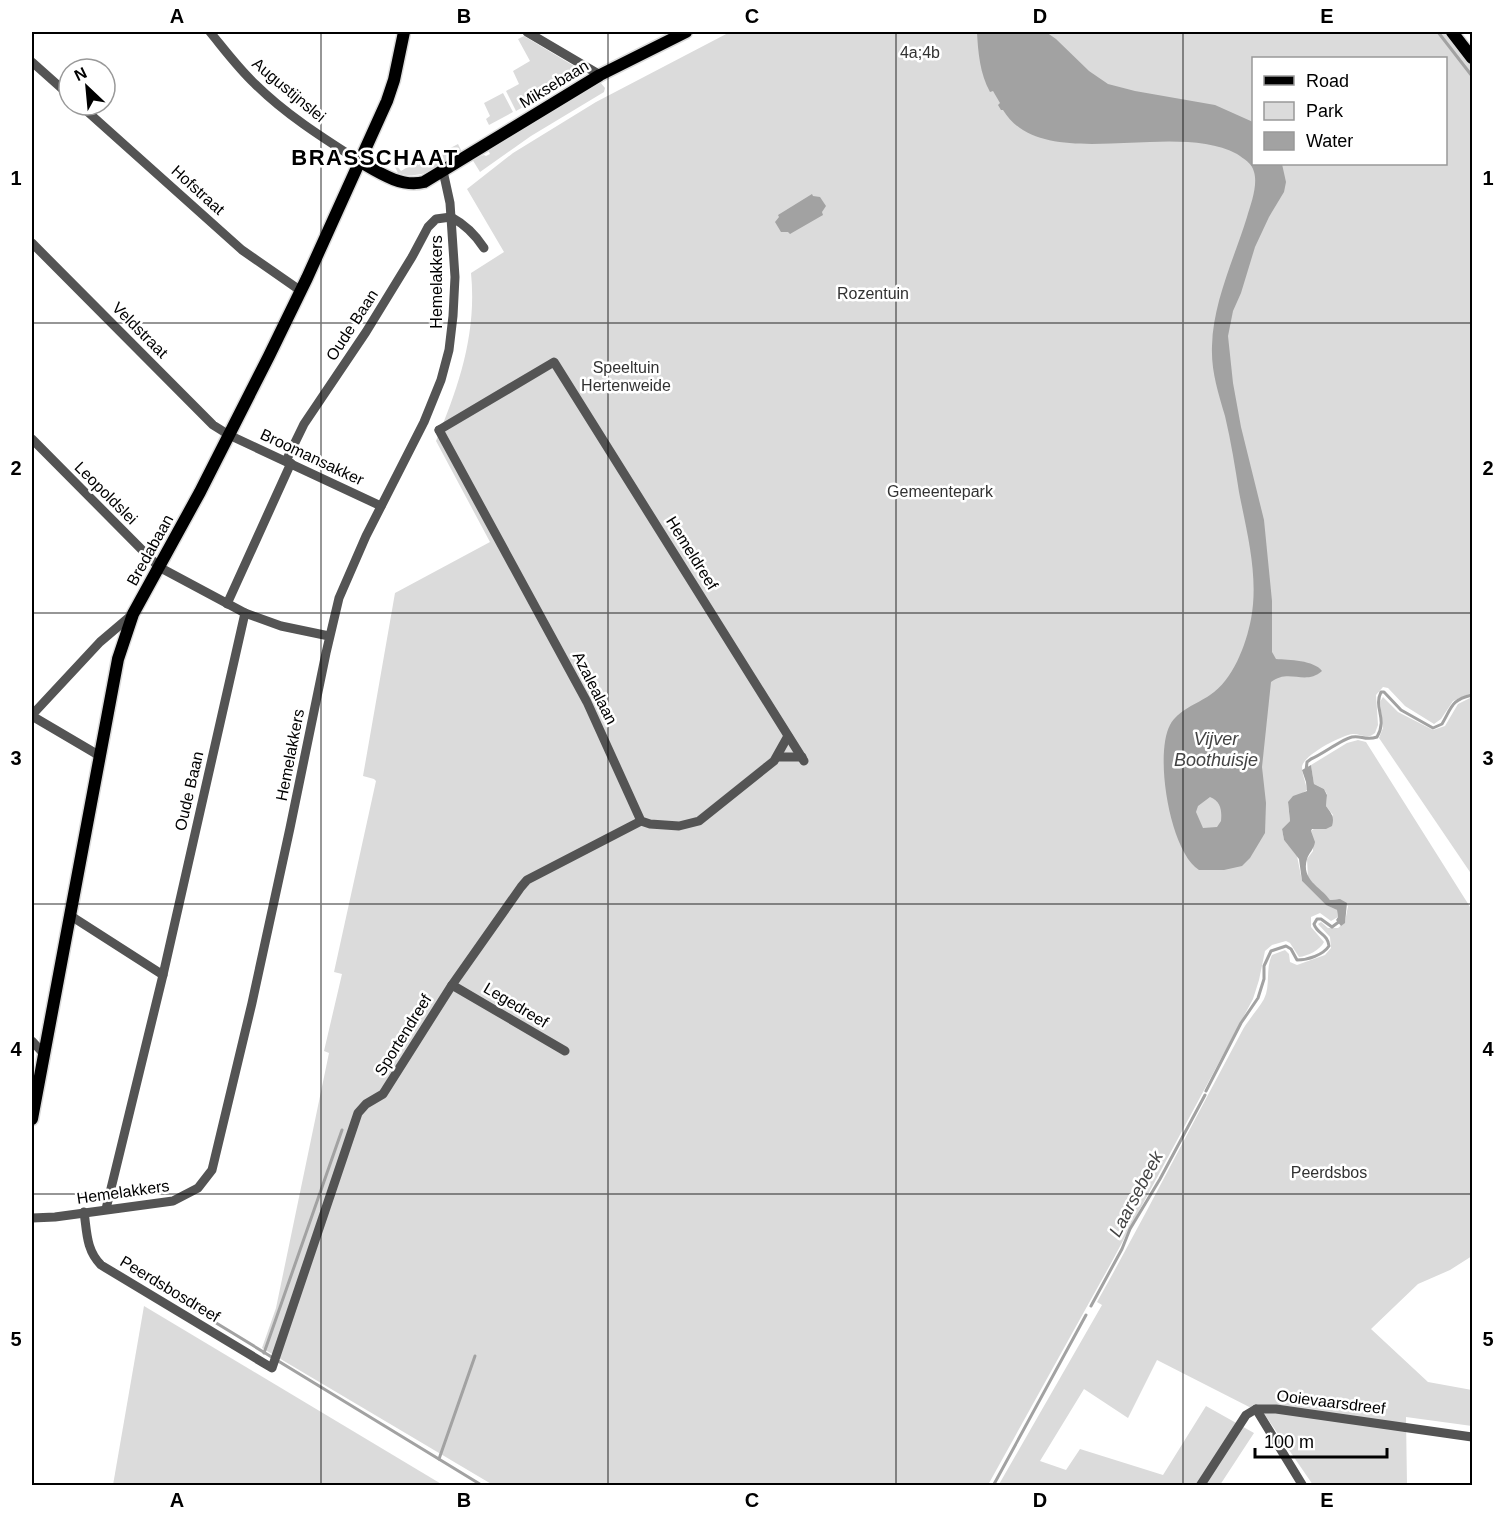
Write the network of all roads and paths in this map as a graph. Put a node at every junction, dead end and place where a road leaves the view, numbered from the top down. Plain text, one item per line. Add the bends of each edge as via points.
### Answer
1 (210, 32) edge
2 (404, 32) edge
3 (526, 32) edge
4 (686, 32) edge
5 (1452, 32) edge
6 (1473, 58) edge
7 (32, 62) edge
8 (600, 75) junction
9 (57, 84) edge
10 (93, 117) edge
11 (359, 161) junction
12 (443, 171) junction
13 (451, 217) junction
14 (32, 243) edge
15 (484, 248) dead end
16 (300, 291) junction
17 (424, 422) junction
18 (439, 430) junction
19 (230, 435) junction
20 (32, 439) edge
21 (288, 462) junction
22 (381, 506) junction
23 (159, 567) junction
24 (227, 604) junction
25 (133, 614) junction
26 (245, 614) junction
27 (329, 636) junction
28 (32, 716) edge
29 (788, 736) junction
30 (100, 756) junction
31 (778, 757) junction
32 (642, 821) junction
33 (71, 916) junction
34 (163, 975) junction
35 (452, 985) junction
36 (32, 1041) edge
37 (565, 1051) dead end
38 (44, 1054) junction
39 (32, 1119) edge
40 (106, 1209) junction
41 (84, 1212) junction
42 (32, 1218) edge
43 (273, 1366) joint
44 (1256, 1409) junction
45 (1473, 1437) edge
46 (1200, 1485) edge
47 (1303, 1485) edge

1 - 11 street, Augustijnslei via 255,85 321,137
2 - 11 main road, Bredabaan via 391,91
3 - 8 street
4 - 8 main road, Miksebaan
5 - 6 main road
7 - 9 street
8 - 12 main road, Miksebaan
10 - 16 street, Hofstraat via 242,250
11 - 12 main road, Miksebaan via 404,183 424,182
11 - 16 main road, Bredabaan
12 - 13 street, Hemelakkers
13 - 15 street via 476,234
13 - 17 street, Hemelakkers via 451,336 441,380
13 - 21 street, Oude Baan via 431,222 366,332 304,424
14 - 19 street, Veldstraat via 213,424
16 - 19 main road, Bredabaan
17 - 18 street
17 - 22 street, Hemelakkers
18 - 29 street, Hemeldreef via 554,362
18 - 32 street, Azalealaan via 587,702
19 - 21 street, Broomansakker
19 - 23 main road, Bredabaan
20 - 23 street, Leopoldslei
21 - 22 street, Broomansakker
21 - 24 street, Oude Baan
22 - 27 street, Hemelakkers via 346,580
23 - 24 street
23 - 25 main road, Bredabaan
24 - 26 street
25 - 28 street via 100,642
25 - 30 main road, Bredabaan via 118,659
26 - 27 street
26 - 34 street, Oude Baan
27 - 40 street, Hemelakkers via 215,1163 202,1184 181,1198
28 - 30 street
29 - 31 street
29 - 31 street, Hemeldreef via 803,759
30 - 33 main road, Bredabaan
31 - 32 street via 699,822 679,826
32 - 35 street, Sportendreef via 527,880
33 - 34 street
33 - 38 main road, Bredabaan
34 - 40 street, Oude Baan
35 - 37 street, Legedreef
35 - 43 street, Sportendreef via 383,1094 358,1113
36 - 38 street
38 - 39 main road, Bredabaan
40 - 41 street, Hemelakkers
41 - 42 street, Hemelakkers
41 - 43 street, Peerdsbosdreef via 89,1246 101,1265
44 - 45 street, Ooievaarsdreef
44 - 46 street via 1246,1415
44 - 47 street

